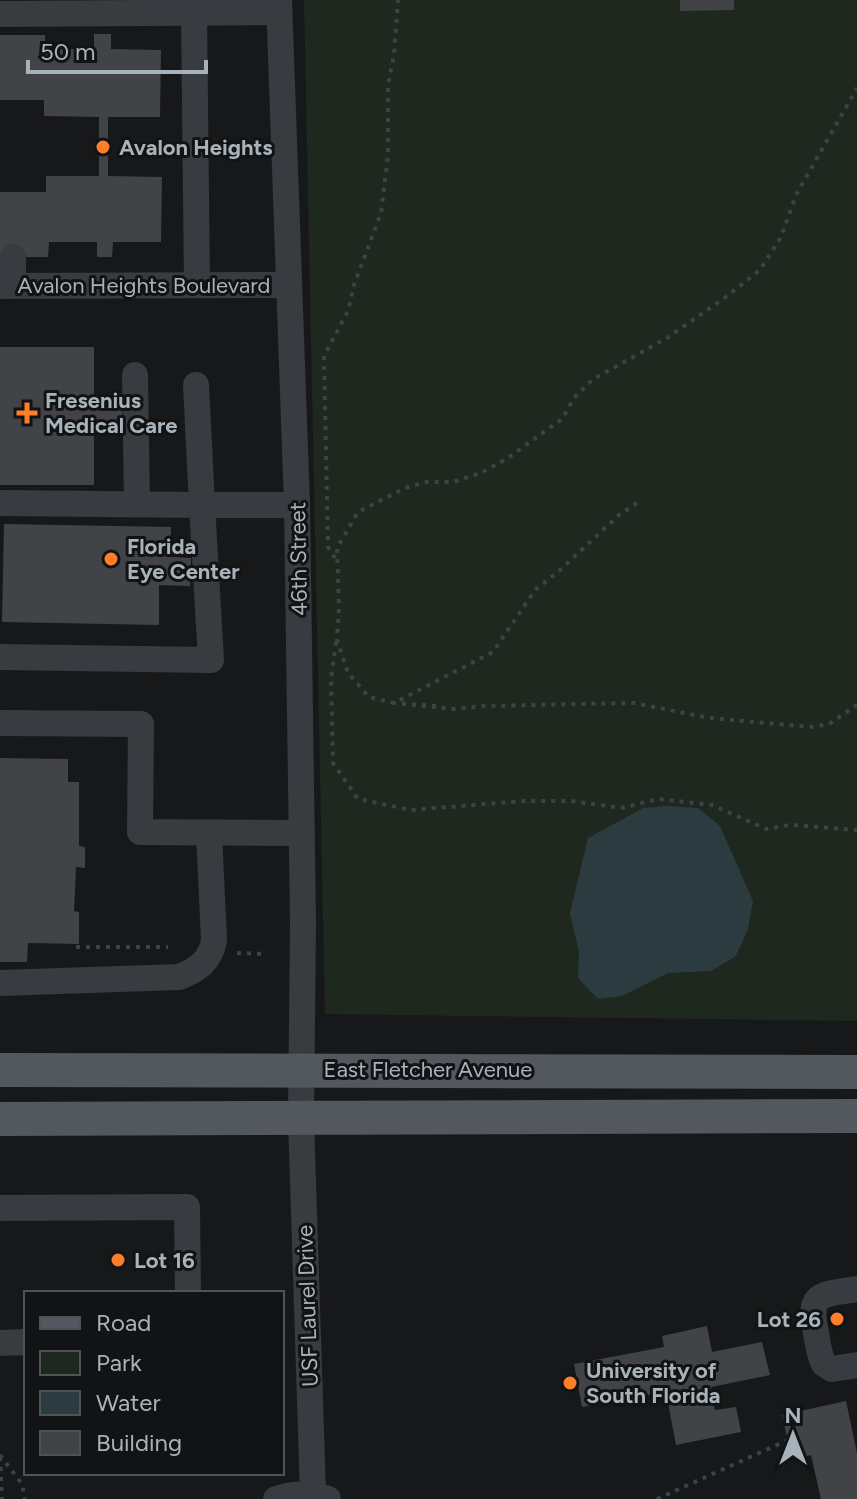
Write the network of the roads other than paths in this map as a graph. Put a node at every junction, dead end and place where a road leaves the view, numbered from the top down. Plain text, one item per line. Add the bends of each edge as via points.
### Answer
1 (279, 6) edge
2 (194, 12) junction
3 (0, 14) edge
4 (13, 257) dead end
5 (197, 285) junction
6 (288, 285) junction
7 (6, 286) edge
8 (135, 375) dead end
9 (196, 385) dead end
10 (0, 503) edge
11 (137, 504) junction
12 (202, 505) junction
13 (297, 505) junction
14 (0, 657) edge
15 (0, 723) edge
16 (209, 833) junction
17 (302, 833) junction
18 (0, 983) edge
19 (301, 1068) junction
20 (0, 1070) edge
21 (857, 1072) edge
22 (857, 1116) edge
23 (0, 1119) edge
24 (301, 1119) junction
25 (0, 1208) edge
26 (857, 1289) edge
27 (188, 1291) edge
28 (24, 1342) edge
29 (0, 1343) edge
30 (857, 1365) edge
31 (320, 1496) edge
32 (276, 1499) edge

1 - 2 street
1 - 6 street, 46th Street
2 - 3 street
2 - 5 street
4 - 7 street
5 - 6 street, Avalon Heights Boulevard
5 - 7 street, Avalon Heights Boulevard
6 - 13 street, 46th Street
8 - 11 street
9 - 12 street
10 - 11 street
11 - 12 street
12 - 13 street
12 - 14 street via 211,660
13 - 17 street, 46th Street
15 - 16 street via 141,724 140,832
16 - 17 street
16 - 18 street via 214,940 212,952 191,972 179,977
17 - 19 street, 46th Street
19 - 20 main road, East Fletcher Avenue
19 - 21 main road, East Fletcher Avenue
19 - 24 street, 46th Street
22 - 24 main road
23 - 24 main road
24 - 31 street, USF Laurel Drive
25 - 27 street via 187,1207
26 - 30 street via 823,1297 811,1312 824,1364 832,1369
28 - 29 street
31 - 32 street, USF Laurel Drive

